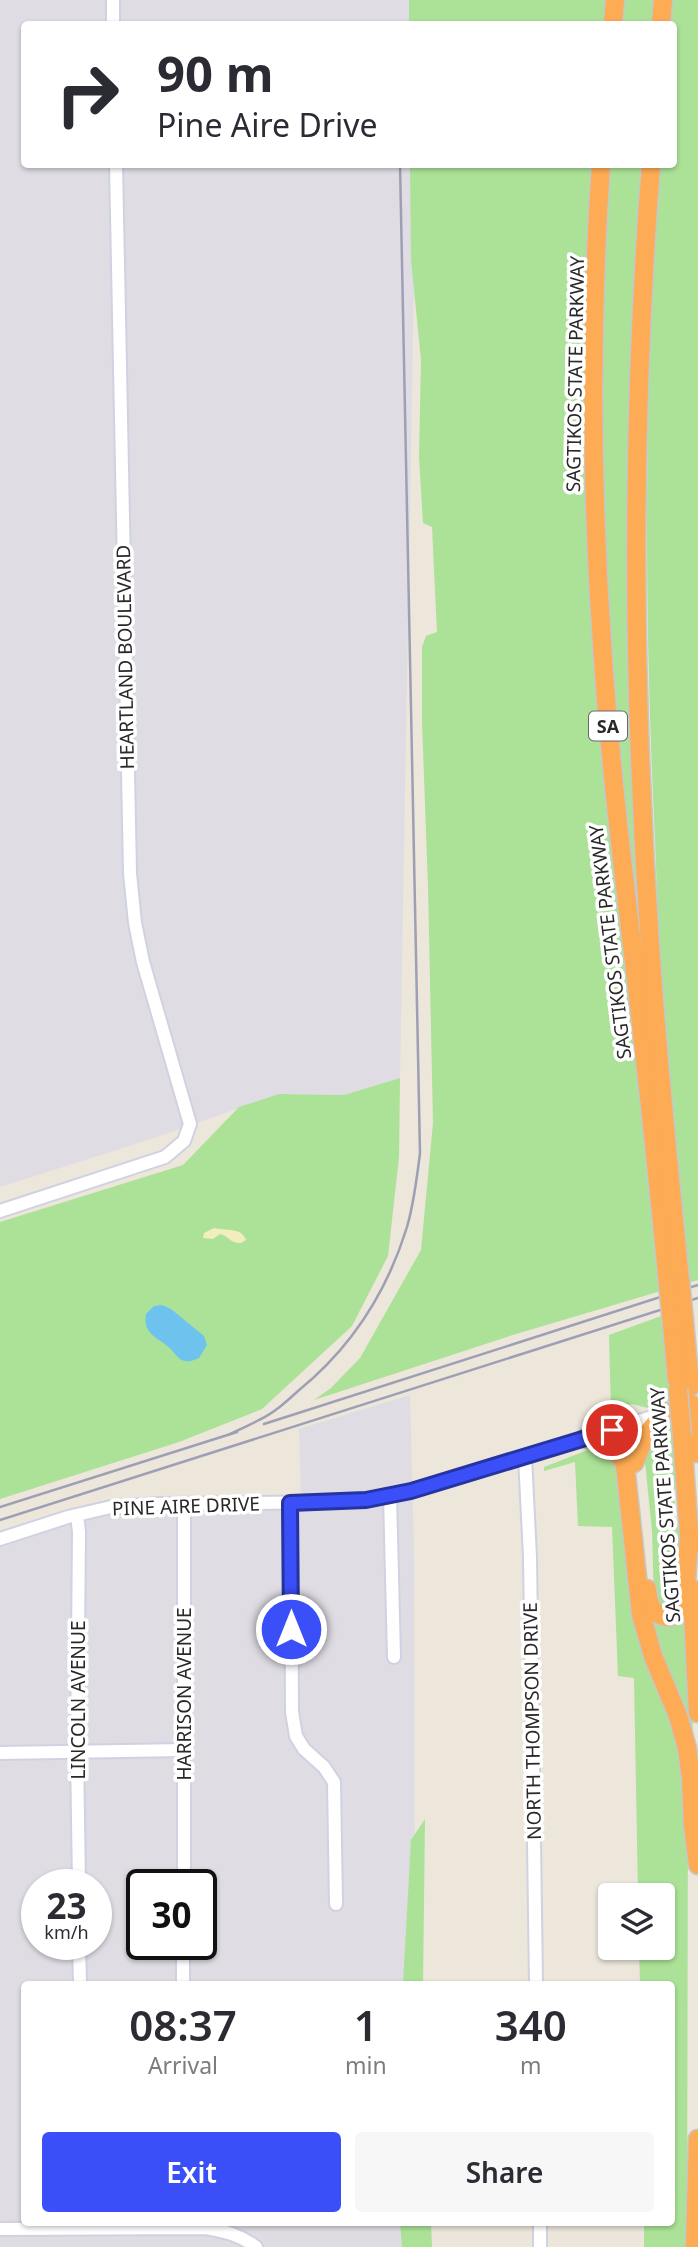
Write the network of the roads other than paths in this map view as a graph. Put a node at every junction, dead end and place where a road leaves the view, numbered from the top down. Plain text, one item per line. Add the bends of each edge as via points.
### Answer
1 (113, 0) edge
2 (615, 0) edge
3 (663, 0) edge
4 (113, 21) edge
5 (613, 21) edge
6 (661, 21) edge
7 (116, 168) edge
8 (601, 168) edge
9 (651, 168) edge
10 (0, 1211) edge
11 (674, 1283) junction
12 (689, 1393) edge
13 (665, 1412) junction
14 (625, 1425) junction
15 (688, 1435) junction
16 (585, 1438) junction
17 (525, 1457) junction
18 (629, 1462) junction
19 (390, 1495) junction
20 (698, 1499) edge
21 (290, 1503) junction
22 (184, 1504) junction
23 (76, 1515) junction
24 (689, 1537) junction
25 (0, 1539) edge
26 (394, 1657) dead end
27 (698, 1713) edge
28 (184, 1750) junction
29 (77, 1752) junction
30 (0, 1753) edge
31 (698, 1866) edge
32 (79, 1869) edge
33 (184, 1869) edge
34 (336, 1904) dead end
35 (79, 1960) edge
36 (183, 1960) edge
37 (80, 1981) edge
38 (183, 1981) edge
39 (536, 1981) edge
40 (698, 2139) edge
41 (540, 2226) edge
42 (0, 2229) edge
43 (256, 2247) edge
44 (540, 2247) edge
45 (695, 2247) edge

1 - 4 street
2 - 5 highway
3 - 6 highway
7 - 10 street, HEARTLAND BOULEVARD via 130,873 143,962 190,1124 184,1141 165,1157
8 - 11 highway, SAGTIKOS STATE PARKWAY / SA via 594,407 600,621 616,805
9 - 11 highway, SAGTIKOS STATE PARKWAY / SA via 637,471 639,732
11 - 12 highway, SAGTIKOS STATE PARKWAY / SA, bridge
12 - 13 street, PINE AIRE DRIVE
12 - 15 highway, SAGTIKOS STATE PARKWAY / SA, bridge
13 - 14 street, PINE AIRE DRIVE
13 - 18 highway
14 - 16 street, PINE AIRE DRIVE
14 - 18 highway
15 - 20 highway, SAGTIKOS STATE PARKWAY / SA
15 - 24 highway, SAGTIKOS STATE PARKWAY / SA
16 - 17 street, PINE AIRE DRIVE
16 - 18 highway via 610,1447
17 - 19 street, PINE AIRE DRIVE
17 - 39 street, NORTH THOMPSON DRIVE
18 - 24 highway via 648,1596 652,1611 660,1615 676,1615 684,1603
18 - 31 highway via 641,1614 685,1741
19 - 21 street, PINE AIRE DRIVE
19 - 26 street
21 - 22 street, PINE AIRE DRIVE
21 - 34 street via 292,1712 296,1737 334,1782
22 - 23 street, PINE AIRE DRIVE via 110,1507
22 - 28 street, HARRISON AVENUE
23 - 25 street, PINE AIRE DRIVE
23 - 29 street, LINCOLN AVENUE
24 - 27 highway, SAGTIKOS STATE PARKWAY / SA
28 - 29 street
28 - 33 street, HARRISON AVENUE
29 - 30 street
29 - 32 street, LINCOLN AVENUE
35 - 37 street
36 - 38 street
40 - 45 highway
41 - 44 street
42 - 43 street via 205,2228 243,2237

